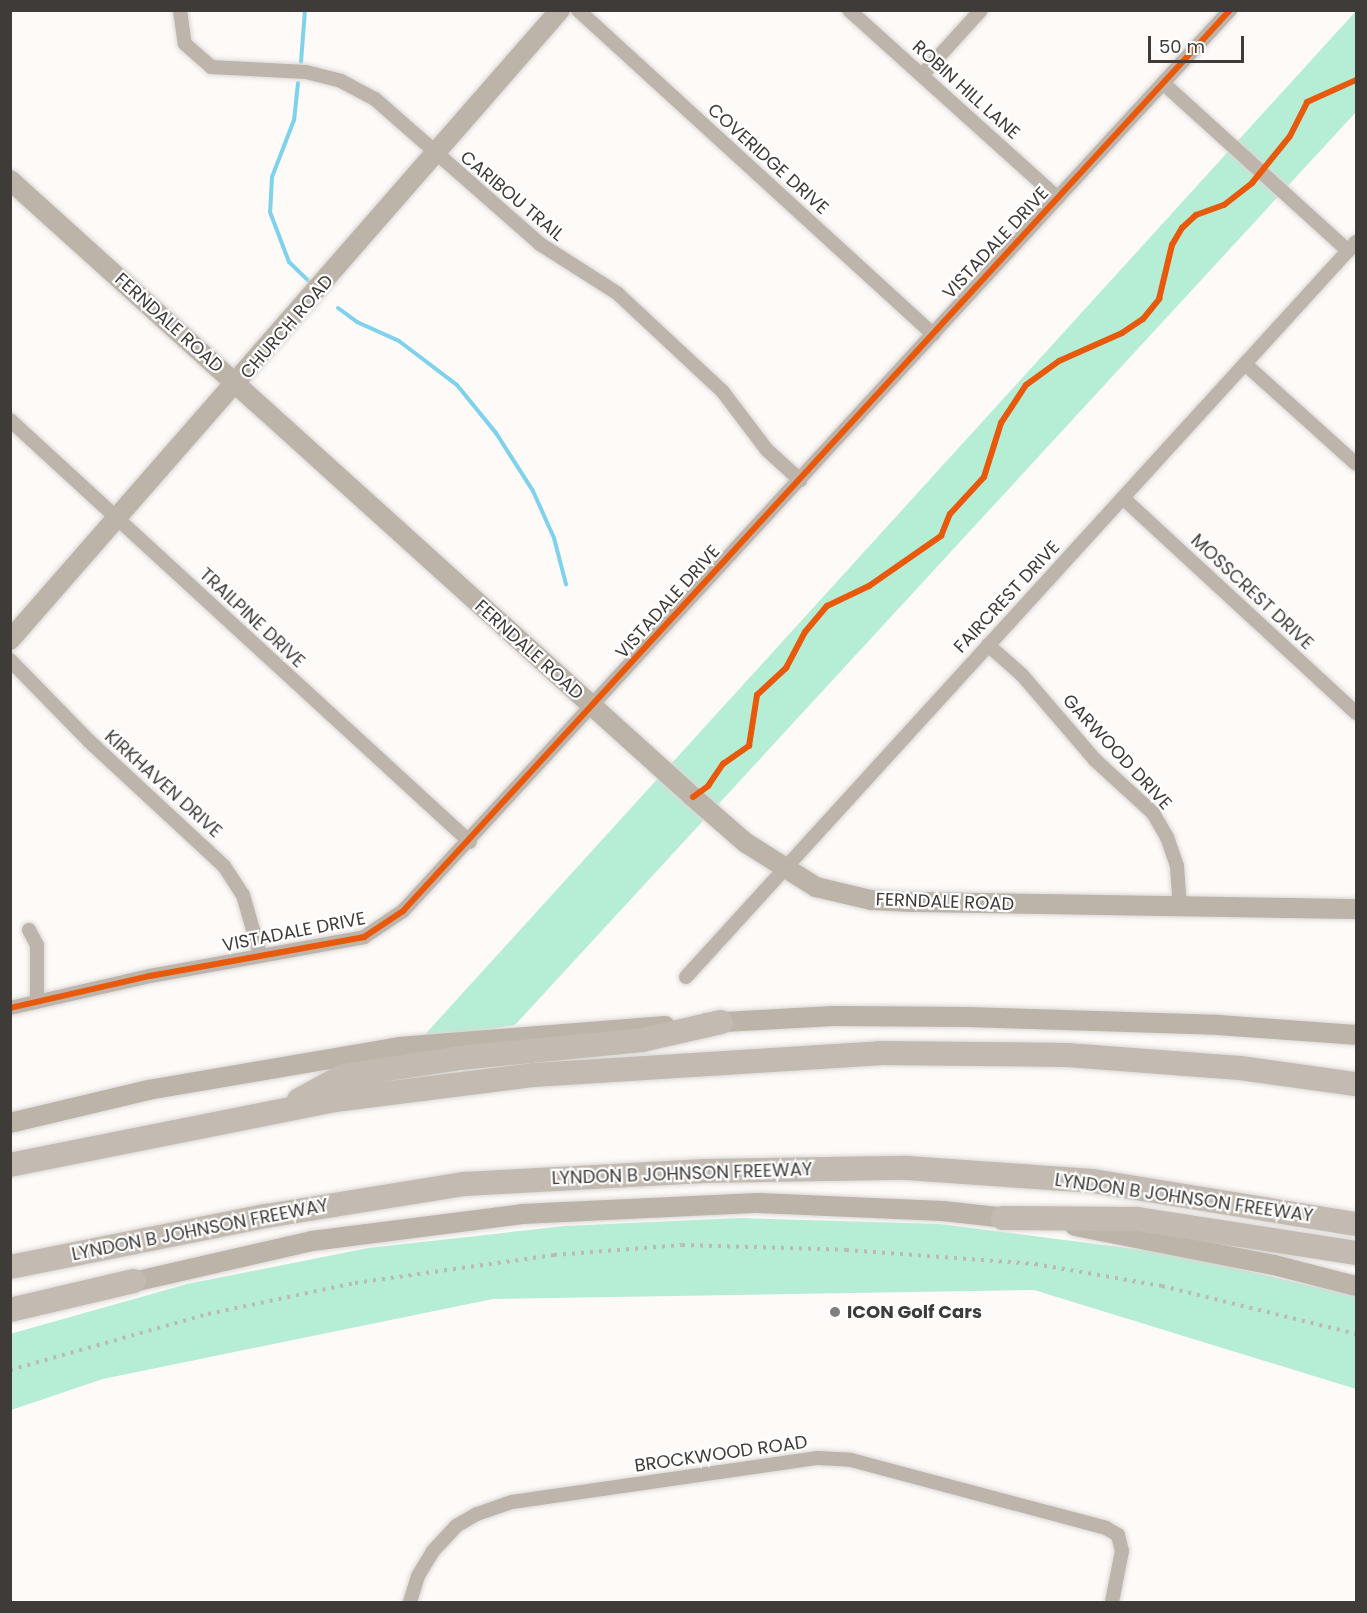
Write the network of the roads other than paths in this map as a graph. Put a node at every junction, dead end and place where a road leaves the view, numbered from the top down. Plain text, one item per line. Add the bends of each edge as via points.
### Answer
1 (180, 10) edge
2 (560, 10) edge
3 (578, 10) edge
4 (849, 10) edge
5 (981, 10) edge
6 (1230, 10) edge
7 (923, 74) junction
8 (1163, 84) junction
9 (436, 156) junction
10 (10, 180) edge
11 (1058, 198) junction
12 (1352, 246) edge
13 (933, 334) junction
14 (1245, 364) junction
15 (237, 384) junction
16 (10, 420) edge
17 (1356, 464) edge
18 (800, 480) junction
19 (1123, 498) junction
20 (117, 518) junction
21 (10, 640) edge
22 (988, 645) junction
23 (10, 660) edge
24 (593, 708) junction
25 (1356, 713) edge
26 (470, 842) junction
27 (784, 869) junction
28 (1180, 905) junction
29 (1356, 909) edge
30 (29, 930) dead end
31 (260, 954) junction
32 (686, 977) dead end
33 (37, 1001) junction
34 (10, 1008) edge
35 (721, 1022) junction
36 (1356, 1035) edge
37 (1356, 1084) edge
38 (282, 1108) junction
39 (10, 1123) edge
40 (10, 1165) edge
41 (1003, 1218) junction
42 (1356, 1224) edge
43 (1356, 1253) edge
44 (10, 1267) edge
45 (134, 1281) junction
46 (1356, 1286) edge
47 (10, 1310) edge
48 (10, 1321) edge
49 (410, 1602) edge
50 (1112, 1602) edge

1 - 9 street, CARIBOU TRAIL via 185,44 211,67 306,72 341,81 375,99
2 - 9 main road, CHURCH ROAD
3 - 13 street, COVERIDGE DRIVE
4 - 7 street, ROBIN HILL LANE
5 - 7 street
6 - 8 street, VISTADALE DRIVE
7 - 11 street, ROBIN HILL LANE
8 - 11 street, VISTADALE DRIVE
8 - 12 street
9 - 15 main road, CHURCH ROAD
9 - 18 street, CARIBOU TRAIL via 540,244 617,293 723,392 767,450
10 - 15 main road, FERNDALE ROAD
11 - 13 street, VISTADALE DRIVE
12 - 14 street, FAIRCREST DRIVE
13 - 18 street, VISTADALE DRIVE
14 - 17 street
14 - 19 street, FAIRCREST DRIVE
15 - 20 main road, CHURCH ROAD
15 - 24 main road, FERNDALE ROAD
16 - 20 street, TRAILPINE DRIVE
18 - 24 street, VISTADALE DRIVE
19 - 22 street, FAIRCREST DRIVE
19 - 25 street, MOSSCREST DRIVE
20 - 21 main road, CHURCH ROAD
20 - 26 street, TRAILPINE DRIVE
22 - 27 street, FAIRCREST DRIVE
22 - 28 street, GARWOOD DRIVE via 1022,675 1095,760 1153,813 1178,866
23 - 31 street, KIRKHAVEN DRIVE via 89,741 225,866 243,895
24 - 26 street, VISTADALE DRIVE
24 - 27 main road, FERNDALE ROAD via 746,843
26 - 31 street, VISTADALE DRIVE via 385,926 364,937
27 - 28 main road, FERNDALE ROAD via 816,887 871,900
27 - 32 street, FAIRCREST DRIVE
28 - 29 main road, FERNDALE ROAD
30 - 33 street via 38,945
31 - 33 street, VISTADALE DRIVE
33 - 34 street, VISTADALE DRIVE
35 - 36 main road via 968,1017 1218,1025
35 - 38 highway via 642,1040 460,1058 343,1076
35 - 39 main road via 399,1047 148,1090
37 - 38 highway via 1240,1068 1067,1055 879,1053 534,1075
38 - 40 highway
41 - 43 highway via 1137,1219
41 - 45 main road via 758,1203 522,1214 312,1241
41 - 46 main road via 1158,1241
42 - 44 highway, LYNDON B JOHNSON FREEWAY via 1093,1181 907,1168 705,1171 464,1184 266,1216
45 - 47 highway
45 - 48 main road
49 - 50 street, BROCKWOOD ROAD via 418,1576 433,1551 456,1526 477,1514 512,1502 818,1458 851,1460 1106,1528 1118,1535 1122,1551

